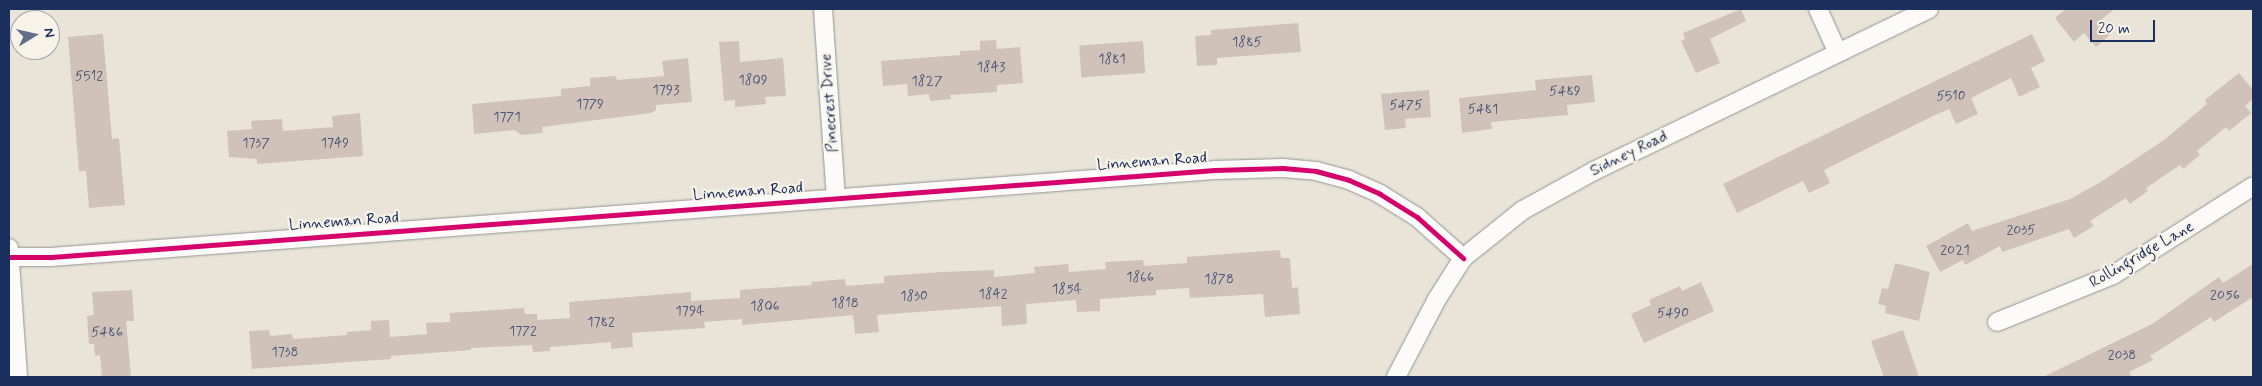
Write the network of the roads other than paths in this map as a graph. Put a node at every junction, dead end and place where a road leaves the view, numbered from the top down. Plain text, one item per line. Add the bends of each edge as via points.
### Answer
1 (823, 9) edge
2 (1818, 9) edge
3 (1929, 9) edge
4 (1838, 53) junction
5 (2253, 186) edge
6 (836, 198) junction
7 (9, 248) edge
8 (9, 257) edge
9 (1463, 258) junction
10 (1997, 322) dead end
11 (18, 377) edge
12 (1396, 377) edge

1 - 6 street, Pinecrest Drive
2 - 4 street
3 - 4 street, Sidney Road
4 - 9 street, Sidney Road via 1594,170 1523,210
5 - 10 street, Rollingridge Lane via 2114,275
6 - 8 street, Linneman Road via 51,257
6 - 9 street, Linneman Road via 1215,170 1292,168 1348,180 1380,194 1417,217
7 - 8 street
8 - 11 street
9 - 12 street, Sidney Road via 1437,299

